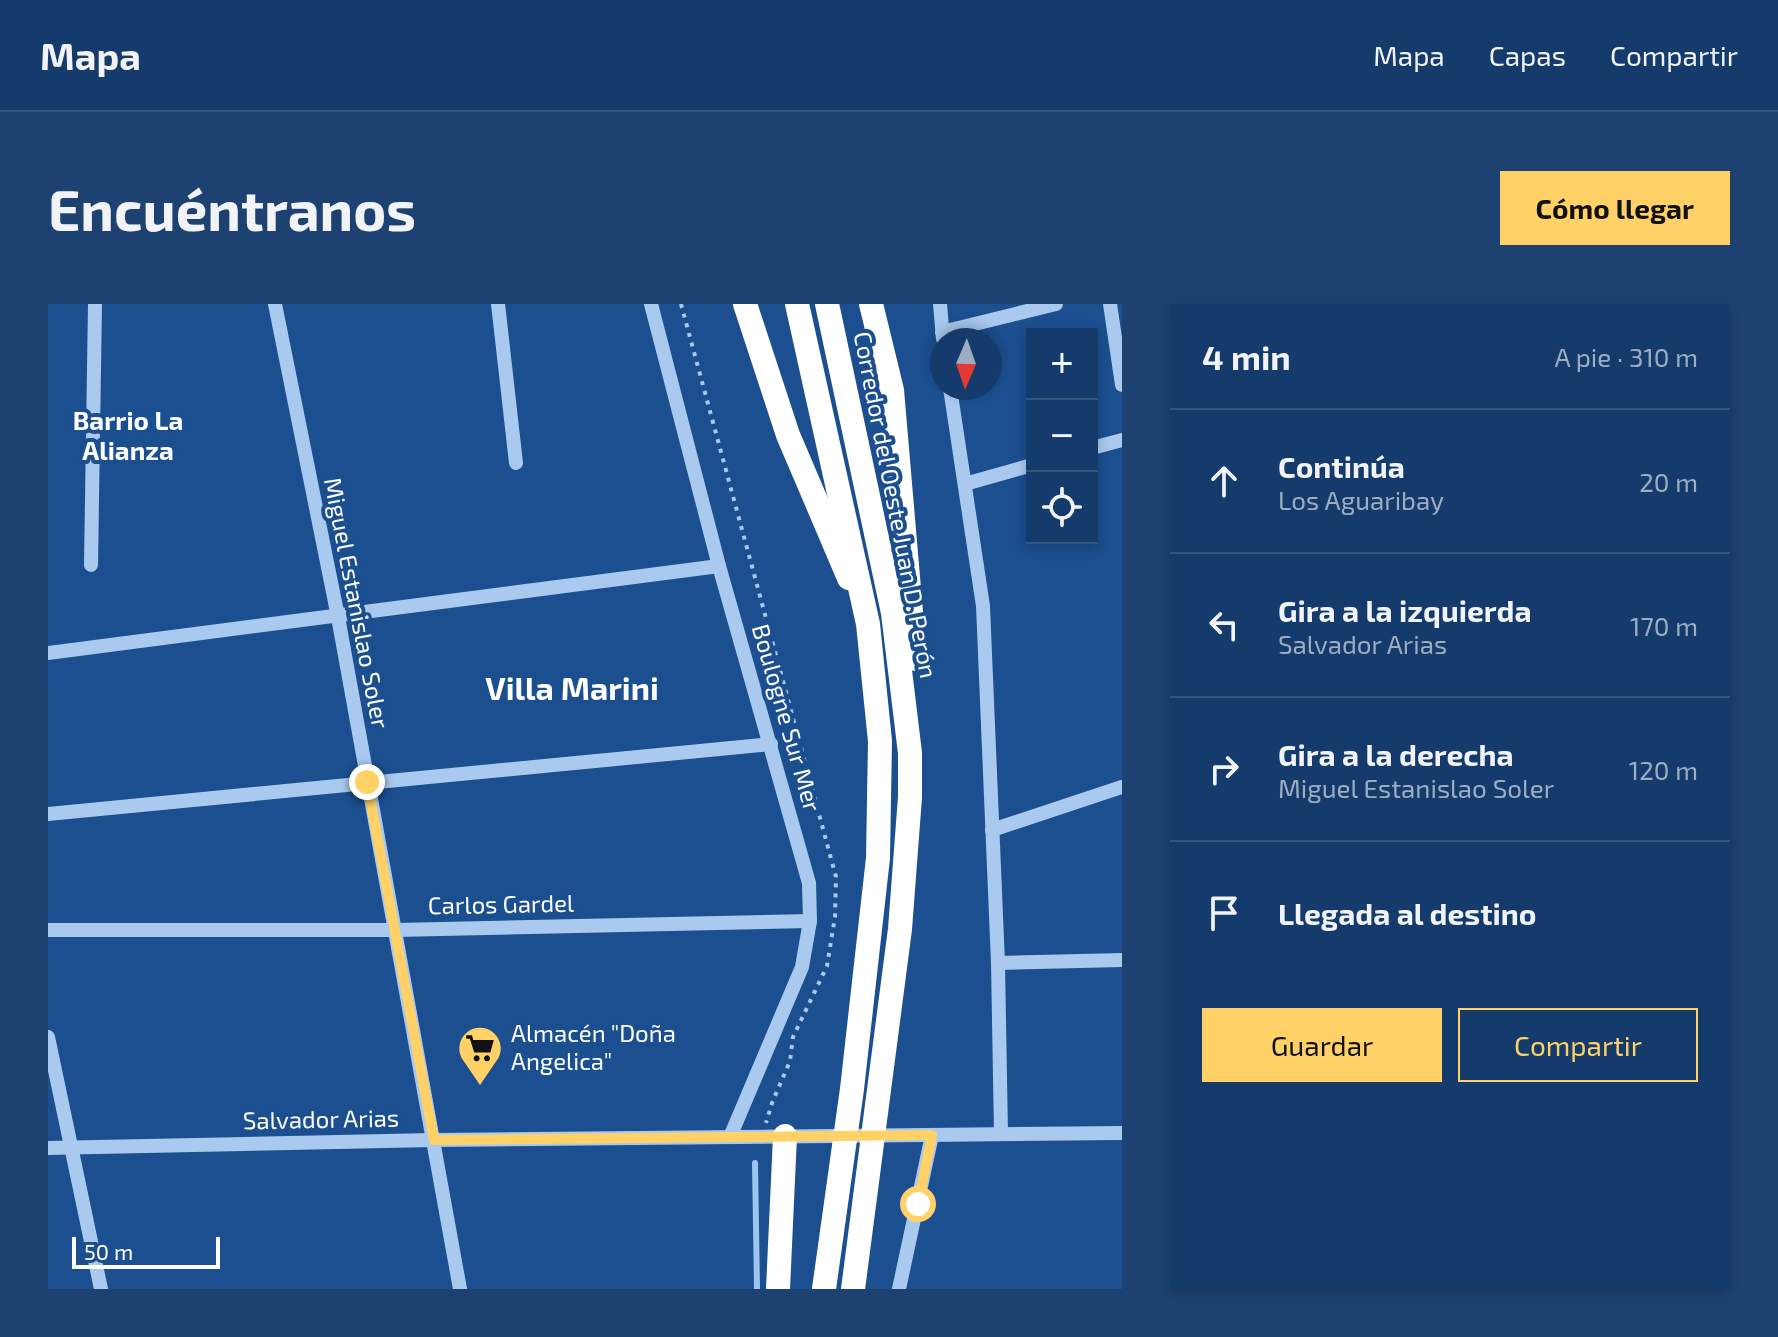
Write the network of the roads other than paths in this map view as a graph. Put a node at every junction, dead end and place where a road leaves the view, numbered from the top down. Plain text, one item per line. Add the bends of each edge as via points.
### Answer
1 (95, 304) edge
2 (275, 304) edge
3 (498, 304) edge
4 (651, 304) edge
5 (745, 304) edge
6 (797, 304) edge
7 (827, 304) edge
8 (871, 304) edge
9 (940, 304) edge
10 (1056, 304) edge
11 (1110, 304) edge
12 (942, 328) edge
13 (971, 328) edge
14 (1122, 385) edge
15 (952, 400) edge
16 (1122, 440) edge
17 (1098, 446) edge
18 (516, 463) dead end
19 (1026, 467) edge
20 (965, 484) junction
21 (91, 565) dead end
22 (719, 566) junction
23 (338, 617) junction
24 (868, 624) junction
25 (48, 653) edge
26 (771, 744) junction
27 (910, 753) junction
28 (367, 782) junction
29 (1122, 787) edge
30 (48, 814) edge
31 (992, 830) junction
32 (810, 921) junction
33 (48, 930) edge
34 (396, 930) junction
35 (1122, 960) edge
36 (998, 963) junction
37 (48, 1037) edge
38 (1122, 1133) edge
39 (1001, 1134) junction
40 (932, 1135) junction
41 (785, 1136) junction
42 (730, 1137) junction
43 (434, 1140) junction
44 (70, 1147) junction
45 (48, 1148) edge
46 (101, 1289) edge
47 (460, 1289) edge
48 (778, 1289) edge
49 (824, 1289) edge
50 (853, 1289) edge
51 (899, 1289) edge

1 - 21 street
2 - 23 street, Miguel Estanislao Soler
3 - 18 street
4 - 22 street, Boulogne Sur Mer
5 - 24 highway via 788,435
6 - 24 highway, Corredor del Oeste Juan D. Perón
7 - 27 highway, Corredor del Oeste Juan D. Perón via 893,613
8 - 27 highway via 892,390 916,662
9 - 12 street
10 - 13 street
11 - 14 street
15 - 20 street
16 - 17 street
19 - 20 street
20 - 31 street via 983,606
22 - 23 street
22 - 26 street, Boulogne Sur Mer
23 - 25 street
23 - 28 street, Miguel Estanislao Soler
24 - 49 highway, Corredor del Oeste Juan D. Perón via 880,741 880,822
26 - 28 street
26 - 32 street, Boulogne Sur Mer via 809,883
27 - 50 highway, Corredor del Oeste Juan D. Perón via 906,864
28 - 30 street
28 - 34 street, Miguel Estanislao Soler
29 - 31 street
31 - 36 street
32 - 34 street, Carlos Gardel
32 - 42 street, Boulogne Sur Mer via 802,967
33 - 34 street, Carlos Gardel
34 - 43 street, Miguel Estanislao Soler
35 - 36 street
36 - 39 street
37 - 44 street
38 - 39 street, Salvador Arias
39 - 40 street, Salvador Arias
40 - 41 street, Salvador Arias
40 - 51 street
41 - 42 street, Salvador Arias
41 - 48 highway
42 - 43 street, Salvador Arias
43 - 44 street, Salvador Arias
43 - 47 street, Miguel Estanislao Soler
44 - 45 street, Salvador Arias
44 - 46 street

